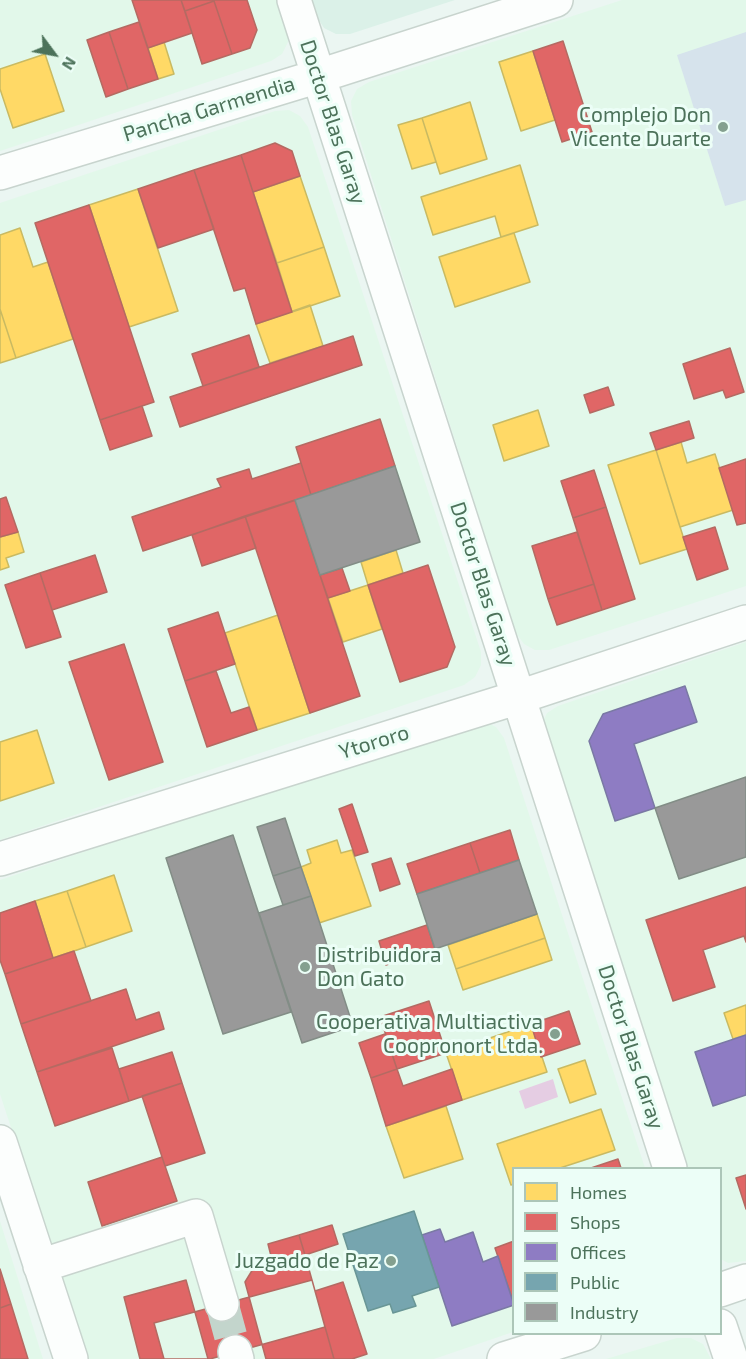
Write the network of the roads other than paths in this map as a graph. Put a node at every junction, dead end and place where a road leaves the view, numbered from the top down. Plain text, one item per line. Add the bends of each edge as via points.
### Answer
1 (294, 0) edge
2 (556, 0) edge
3 (319, 76) junction
4 (0, 173) edge
5 (746, 622) edge
6 (519, 697) junction
7 (0, 859) edge
8 (0, 1142) edge
9 (670, 1167) edge
10 (39, 1266) junction
11 (746, 1281) edge
12 (722, 1289) edge
13 (222, 1304) tunnel mouth
14 (722, 1332) edge
15 (581, 1335) edge
16 (71, 1359) edge
17 (504, 1359) edge
18 (731, 1359) edge

1 - 3 street, Doctor Blas Garay
2 - 3 street, Pancha Garmendia
3 - 4 street, Pancha Garmendia
3 - 6 street, Doctor Blas Garay
5 - 6 street, Ytororo
6 - 7 street, Ytororo
6 - 9 street, Doctor Blas Garay
8 - 10 street
10 - 13 street via 196,1216
10 - 16 street
11 - 12 street
14 - 18 street
15 - 17 street

